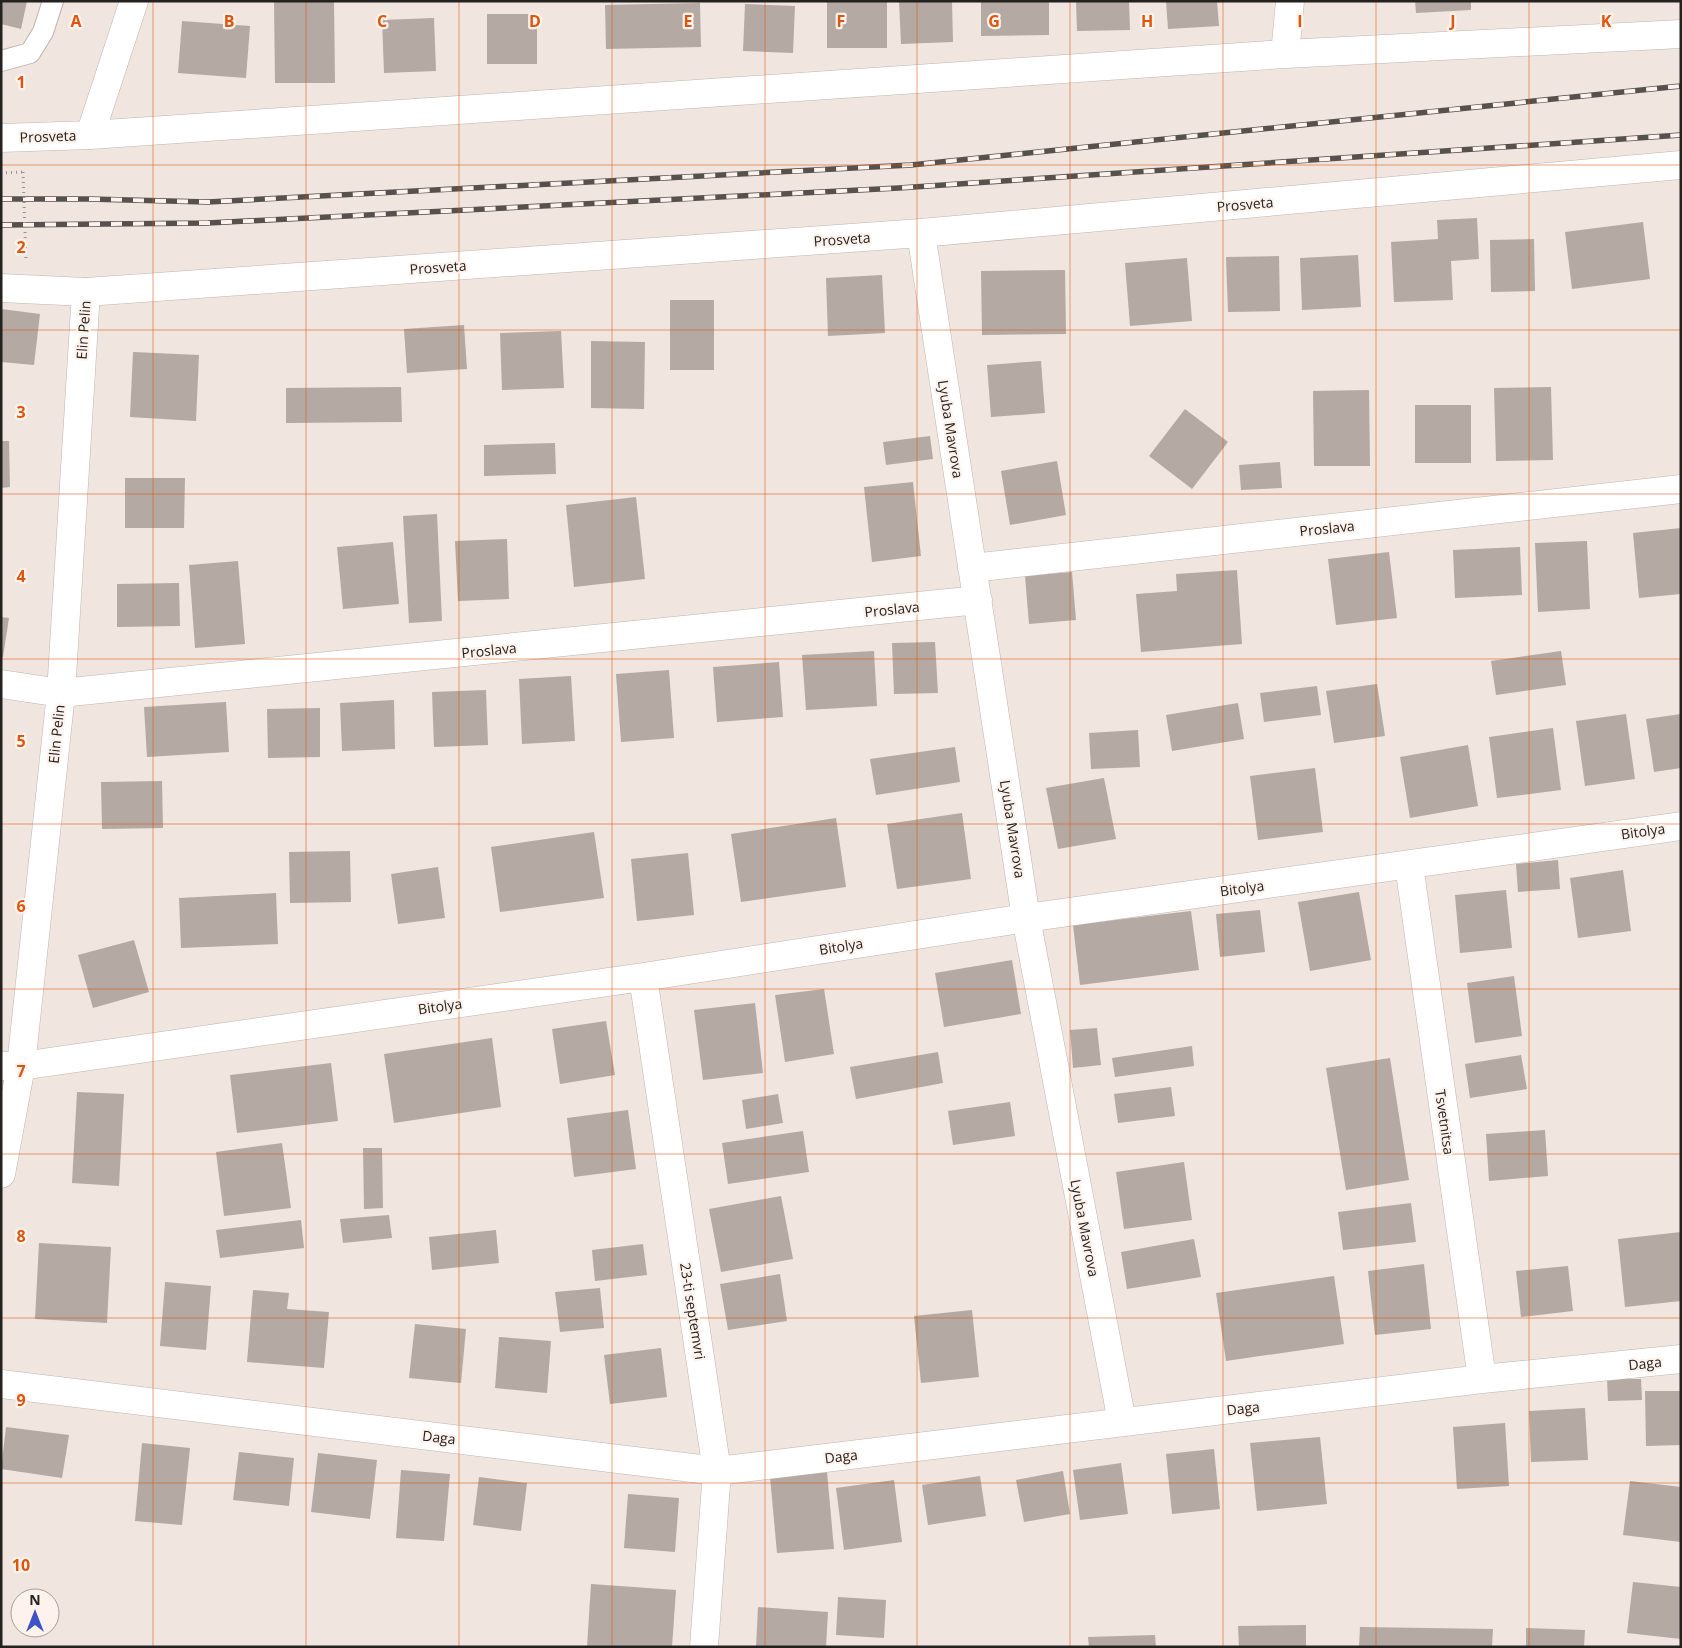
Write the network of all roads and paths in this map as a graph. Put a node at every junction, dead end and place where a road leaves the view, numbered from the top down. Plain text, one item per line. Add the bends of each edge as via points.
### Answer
1 (53, 1) edge
2 (134, 1) edge
3 (1290, 1) edge
4 (1681, 34) edge
5 (1284, 54) junction
6 (1, 61) edge
7 (90, 135) junction
8 (1, 138) edge
9 (1681, 165) edge
10 (1, 173) edge
11 (921, 233) junction
12 (26, 262) dead end
13 (1, 288) edge
14 (86, 292) junction
15 (1681, 489) edge
16 (972, 568) junction
17 (978, 600) junction
18 (1, 684) edge
19 (61, 693) junction
20 (1681, 826) edge
21 (1409, 865) junction
22 (1026, 918) junction
23 (643, 977) junction
24 (11, 1066) edge
25 (1, 1174) edge
26 (1681, 1359) edge
27 (1482, 1379) junction
28 (1, 1384) edge
29 (1122, 1422) junction
30 (717, 1471) junction
31 (704, 1647) edge

1 - 6 lane via 43,32 30,53
2 - 7 street
3 - 5 street
4 - 5 street, Prosveta
5 - 7 street, Prosveta
7 - 8 street, Prosveta
9 - 11 street, Prosveta
10 - 12 path, bridge via 24,172
11 - 14 street, Prosveta
11 - 16 street, Lyuba Mavrova
13 - 14 street, Prosveta
14 - 19 street, Elin Pelin
15 - 16 street, Proslava
16 - 17 street, Lyuba Mavrova
17 - 19 street, Proslava
17 - 22 street, Lyuba Mavrova
18 - 19 street, Proslava
19 - 24 street, Elin Pelin
20 - 21 street, Bitolya
21 - 22 street, Bitolya
21 - 27 street, Tsvetnitsa
22 - 23 street, Bitolya
22 - 29 street, Lyuba Mavrova
23 - 24 street, Bitolya
23 - 30 street, 23-ti septemvri
24 - 25 street, Elin Pelin
26 - 27 street, Daga
27 - 29 street, Daga
28 - 30 street, Daga
29 - 30 street, Daga
30 - 31 street, 23-ti septemvri

